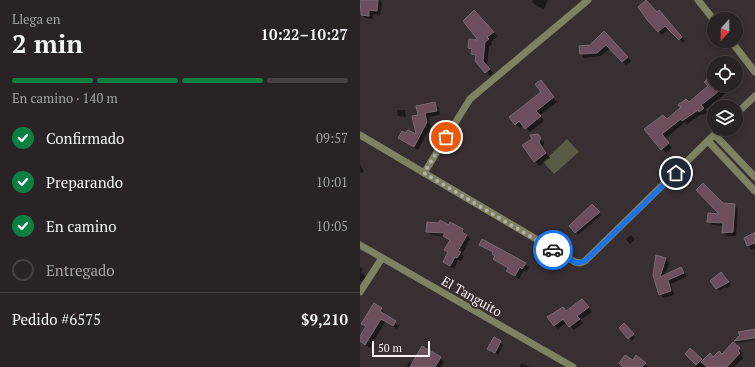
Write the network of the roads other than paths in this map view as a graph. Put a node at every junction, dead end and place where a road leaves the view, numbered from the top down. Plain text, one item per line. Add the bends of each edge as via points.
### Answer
1 (588, 0) edge
2 (698, 0) edge
3 (708, 12) edge
4 (736, 48) edge
5 (755, 72) edge
6 (755, 96) edge
7 (743, 107) edge
8 (360, 135) edge
9 (714, 136) edge
10 (716, 136) edge
11 (708, 141) junction
12 (424, 173) junction
13 (755, 177) edge
14 (755, 191) edge
15 (360, 245) edge
16 (382, 258) junction
17 (360, 292) edge
18 (573, 367) edge

1 - 12 street via 470,99
2 - 3 street
4 - 5 street
6 - 7 street
8 - 12 street
9 - 11 street
10 - 13 street
11 - 12 street via 585,261 580,263
11 - 14 street
15 - 16 street, El Tanguito
16 - 17 street
16 - 18 street, El Tanguito

